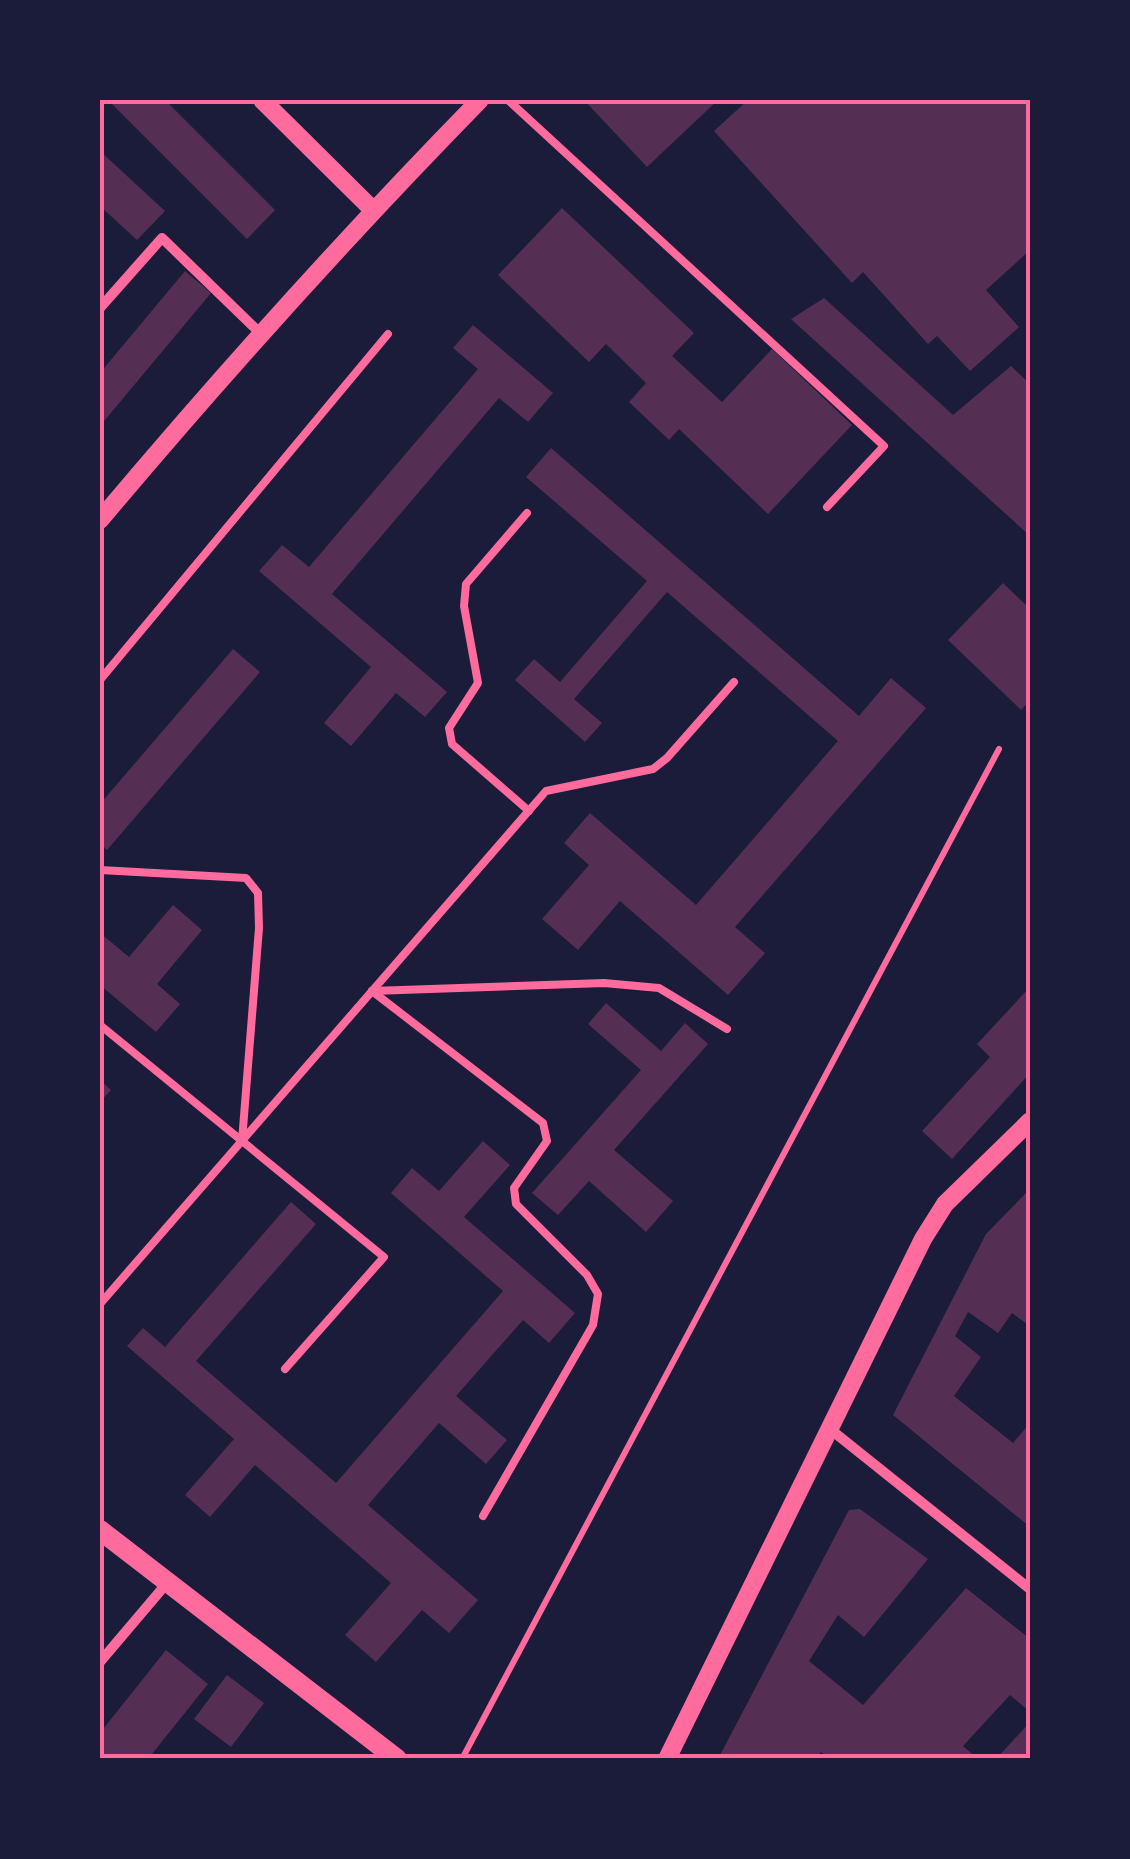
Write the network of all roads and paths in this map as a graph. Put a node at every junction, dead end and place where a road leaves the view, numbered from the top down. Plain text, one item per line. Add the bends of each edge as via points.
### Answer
1 (262, 100) edge
2 (480, 100) edge
3 (508, 100) edge
4 (373, 210) junction
5 (100, 308) edge
6 (261, 334) junction
7 (388, 334) dead end
8 (827, 507) dead end
9 (527, 513) dead end
10 (102, 515) edge
11 (100, 680) edge
12 (734, 682) dead end
13 (999, 750) dead end
14 (529, 810) junction
15 (100, 870) edge
16 (372, 991) junction
17 (100, 1025) edge
18 (727, 1029) dead end
19 (1029, 1123) edge
20 (242, 1141) junction
21 (100, 1304) edge
22 (285, 1369) dead end
23 (830, 1428) junction
24 (483, 1516) dead end
25 (100, 1530) edge
26 (168, 1582) junction
27 (1030, 1589) edge
28 (100, 1662) edge
29 (397, 1759) edge
30 (462, 1759) edge
31 (666, 1759) edge

1 - 4 street
2 - 4 street
3 - 8 lane via 884,446
4 - 6 street
5 - 6 street via 162,238
6 - 10 street
7 - 11 lane
9 - 14 lane via 466,584 478,683 449,728 452,744
12 - 14 lane via 653,768 546,790
13 - 30 path
14 - 16 lane
15 - 20 lane via 246,878 258,892
16 - 18 lane via 604,983 659,988
16 - 20 lane
16 - 24 lane via 543,1123 548,1141 514,1188 516,1204 587,1274 598,1294 594,1324
17 - 20 lane
19 - 23 street via 945,1204
20 - 21 lane
20 - 22 lane via 384,1257
23 - 27 street
23 - 31 street
25 - 26 main road
26 - 28 street
26 - 29 main road

